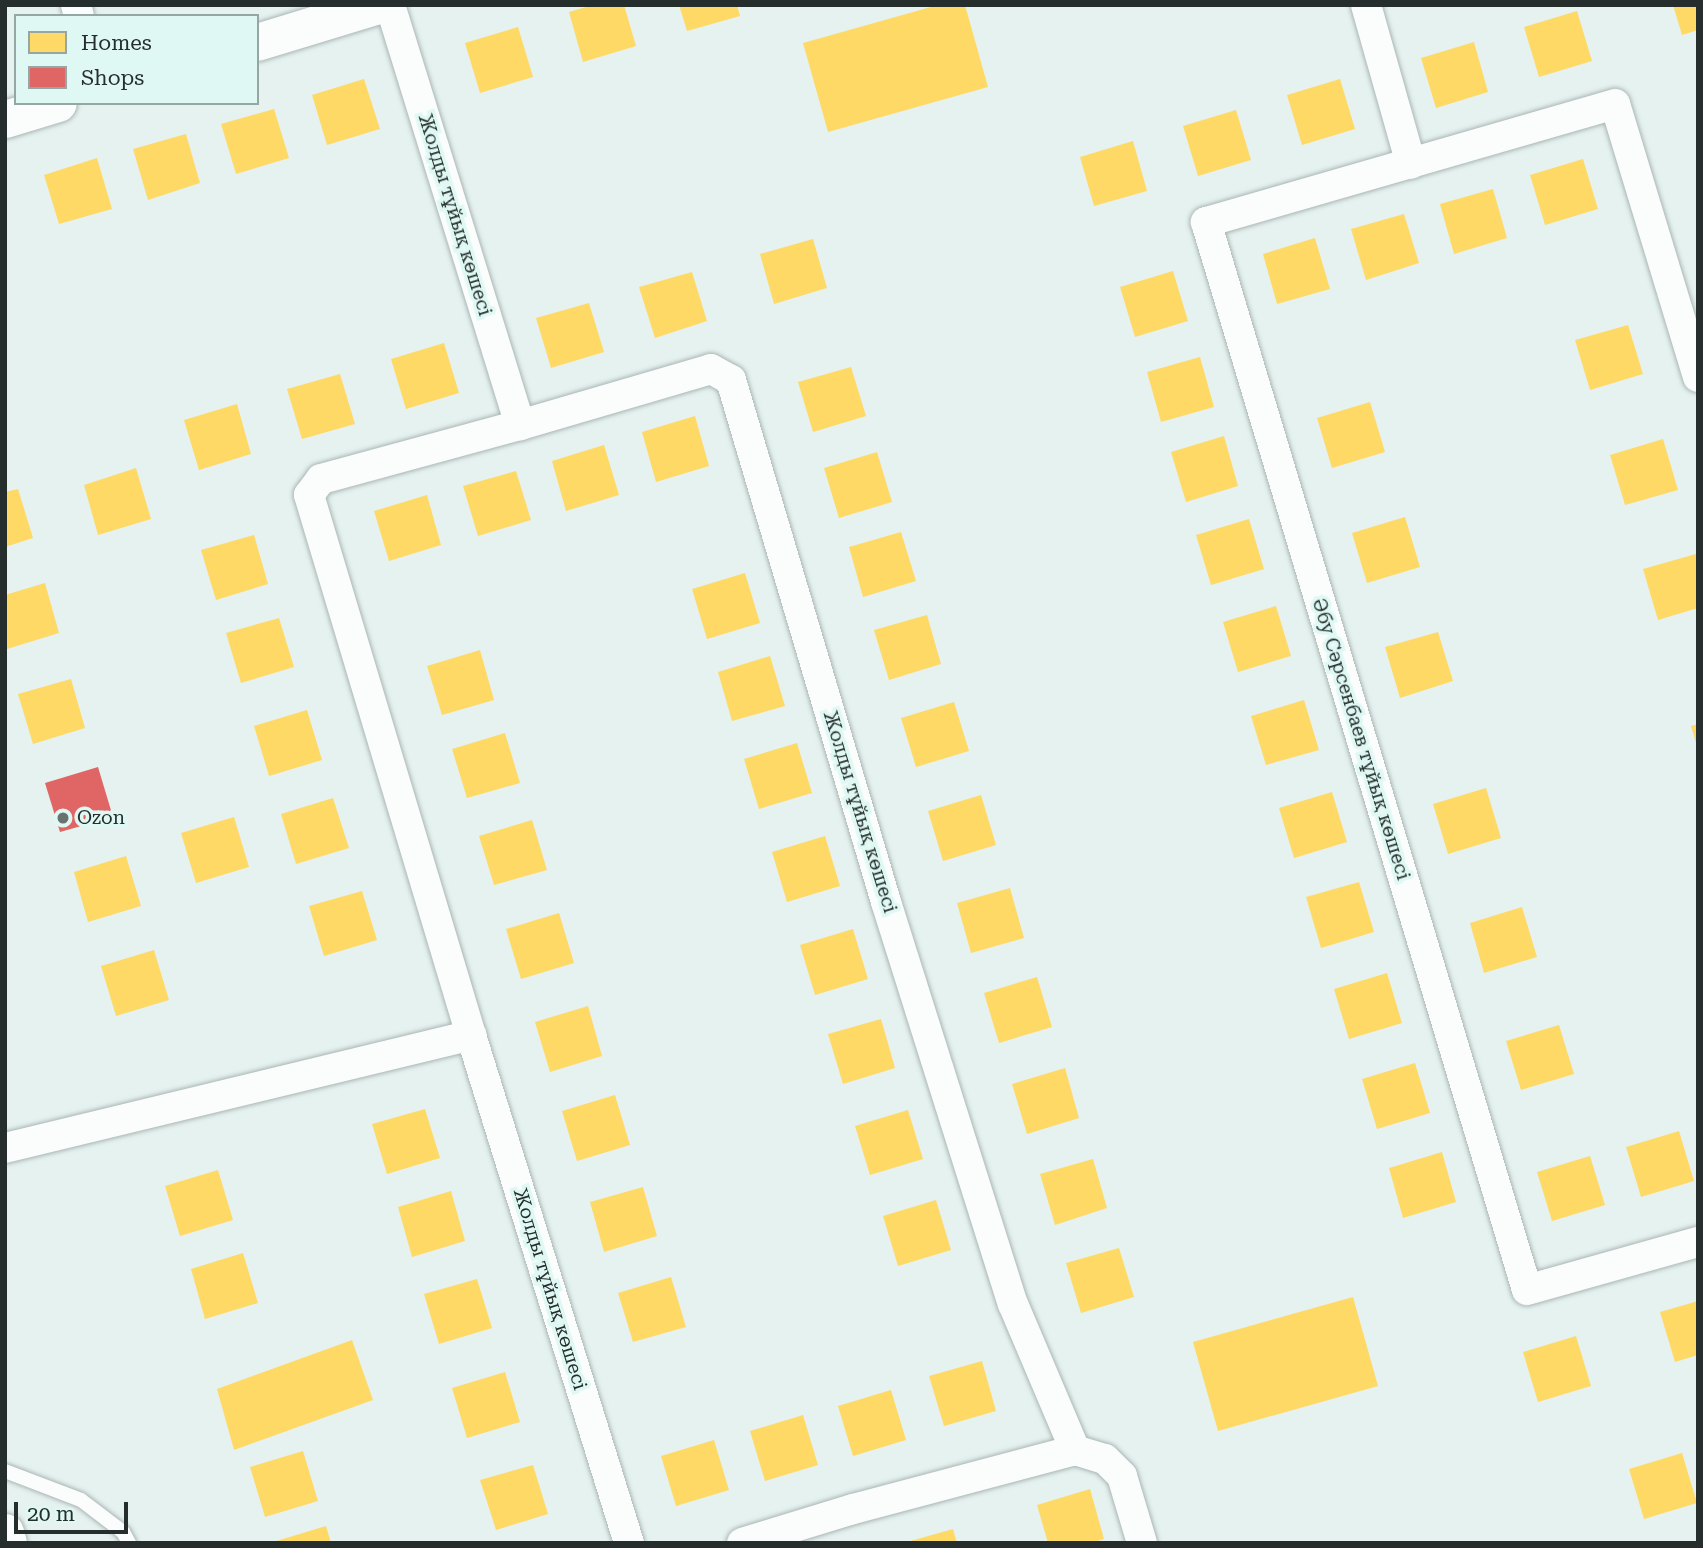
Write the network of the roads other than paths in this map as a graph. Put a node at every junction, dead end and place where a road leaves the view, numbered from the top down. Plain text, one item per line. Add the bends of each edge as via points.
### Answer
1 (378, 5) edge
2 (390, 5) edge
3 (1366, 5) edge
4 (259, 41) edge
5 (51, 105) edge
6 (5, 119) edge
7 (1411, 164) junction
8 (1698, 377) edge
9 (520, 425) junction
10 (471, 1035) junction
11 (5, 1148) edge
12 (1698, 1242) edge
13 (1075, 1450) junction
14 (5, 1471) edge
15 (5, 1532) edge
16 (8, 1543) edge
17 (129, 1543) edge
18 (629, 1543) edge
19 (742, 1543) edge
20 (1142, 1543) edge

1 - 4 street
2 - 9 street, Жолды тұйық көшесі
3 - 7 street
5 - 6 street
7 - 8 street, Әбу Сәрсенбаев тұйық көшесі via 1615,104
7 - 12 street, Әбу Сәрсенбаев тұйық көшесі via 1206,222 1527,1290
9 - 10 street, Жолды тұйық көшесі via 321,479 309,495
9 - 13 street, Жолды тұйық көшесі via 711,369 731,380 886,902 1013,1304
10 - 11 street
10 - 18 street, Жолды тұйық көшесі
13 - 19 street
13 - 20 street via 1105,1459 1122,1476
14 - 17 lane via 81,1500 123,1532
15 - 16 street

